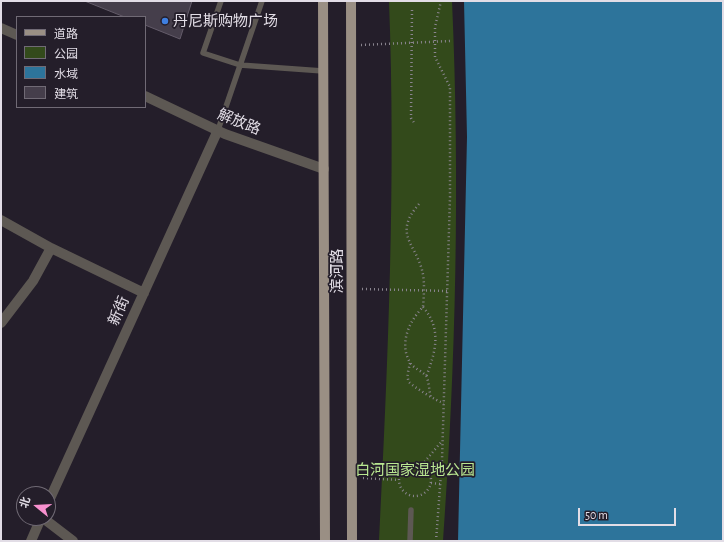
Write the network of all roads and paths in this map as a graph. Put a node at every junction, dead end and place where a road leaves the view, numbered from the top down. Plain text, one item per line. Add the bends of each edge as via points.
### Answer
1 (221, 1) edge
2 (262, 1) edge
3 (323, 1) edge
4 (351, 1) edge
5 (441, 1) edge
6 (412, 10) dead end
7 (1, 28) edge
8 (16, 35) edge
9 (450, 41) dead end
10 (435, 42) junction
11 (411, 43) junction
12 (351, 45) junction
13 (240, 66) junction
14 (323, 71) junction
15 (146, 96) edge
16 (415, 124) dead end
17 (218, 130) junction
18 (324, 169) junction
19 (419, 204) dead end
20 (1, 220) edge
21 (51, 248) junction
22 (352, 289) junction
23 (424, 290) junction
24 (447, 291) junction
25 (144, 293) junction
26 (423, 307) junction
27 (1, 323) edge
28 (410, 363) junction
29 (426, 377) junction
30 (431, 398) junction
31 (444, 404) junction
32 (442, 440) junction
33 (422, 465) junction
34 (353, 477) junction
35 (398, 480) junction
36 (431, 483) junction
37 (440, 484) junction
38 (56, 486) edge
39 (410, 510) dead end
40 (38, 526) edge
41 (53, 526) edge
42 (31, 541) edge
43 (73, 541) edge
44 (325, 541) edge
45 (352, 541) edge
46 (410, 541) edge
47 (436, 541) edge

1 - 13 lane via 203,53
2 - 13 lane
3 - 14 main road, 滨河路
4 - 12 main road, 滨河路
5 - 10 path via 435,27
6 - 11 path
7 - 8 street
9 - 10 path
10 - 11 path
10 - 24 path via 435,57 450,87
11 - 12 path
11 - 16 path via 411,118
12 - 22 main road, 滨河路
13 - 14 lane
13 - 17 lane
14 - 18 main road, 滨河路
15 - 17 street, 解放路
17 - 18 street, 解放路
17 - 25 street, 新街
18 - 44 main road, 滨河路
19 - 23 path via 409,218 407,239 422,270
20 - 21 street
21 - 25 street
21 - 27 street via 33,281
22 - 23 path
22 - 34 main road, 滨河路
23 - 24 path
23 - 26 path
24 - 31 path
25 - 38 street, 新街
26 - 28 path via 412,320 405,342
26 - 29 path via 433,320 435,330 434,352
28 - 29 path
28 - 30 path via 409,382
29 - 30 path
30 - 31 path
31 - 32 path
32 - 33 path
32 - 37 path
33 - 35 path via 406,466
33 - 36 path via 429,472
34 - 35 path
34 - 45 main road, 滨河路
35 - 36 path via 402,490 412,496 422,495
36 - 37 path
37 - 47 path
39 - 46 lane
40 - 42 street
41 - 43 street

